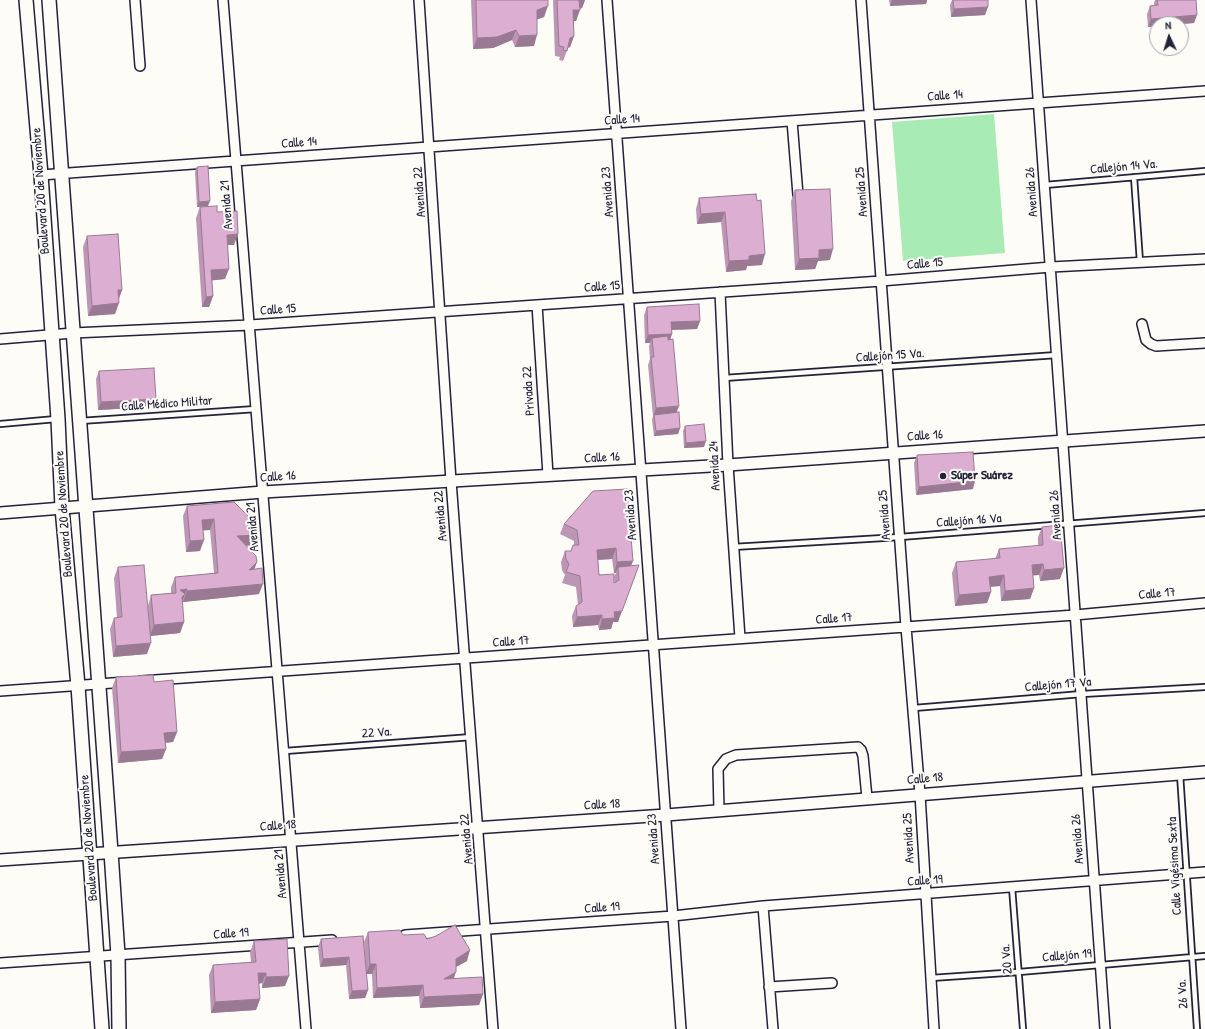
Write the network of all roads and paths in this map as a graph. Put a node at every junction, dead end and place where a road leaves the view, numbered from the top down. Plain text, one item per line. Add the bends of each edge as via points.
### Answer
1 (26, 0) edge
2 (49, 0) edge
3 (135, 0) edge
4 (223, 0) edge
5 (419, 0) edge
6 (607, 0) edge
7 (861, 0) edge
8 (1031, 0) edge
9 (140, 66) dead end
10 (1205, 91) edge
11 (1039, 103) junction
12 (869, 115) junction
13 (792, 121) junction
14 (617, 133) junction
15 (430, 147) junction
16 (237, 161) junction
17 (1205, 171) edge
18 (61, 173) junction
19 (40, 175) junction
20 (1134, 177) junction
21 (1045, 185) junction
22 (798, 195) edge
23 (1205, 259) edge
24 (1140, 262) junction
25 (1050, 267) junction
26 (881, 281) junction
27 (720, 292) junction
28 (628, 299) junction
29 (537, 305) junction
30 (441, 312) junction
31 (1142, 324) dead end
32 (250, 325) junction
33 (72, 333) junction
34 (52, 334) junction
35 (0, 338) edge
36 (1205, 344) edge
37 (1057, 355) junction
38 (887, 367) junction
39 (724, 378) junction
40 (257, 409) junction
41 (58, 419) junction
42 (78, 421) junction
43 (0, 424) edge
44 (1205, 430) edge
45 (1063, 440) junction
46 (893, 452) junction
47 (728, 465) junction
48 (641, 470) junction
49 (548, 475) junction
50 (451, 481) junction
51 (263, 492) junction
52 (85, 506) junction
53 (62, 508) junction
54 (0, 513) edge
55 (1205, 513) edge
56 (1069, 524) junction
57 (900, 537) junction
58 (734, 547) junction
59 (1205, 603) edge
60 (1075, 615) junction
61 (906, 627) junction
62 (740, 638) junction
63 (654, 645) junction
64 (465, 658) junction
65 (278, 672) junction
66 (98, 684) junction
67 (78, 686) junction
68 (1205, 687) edge
69 (0, 691) edge
70 (1082, 694) junction
71 (914, 708) junction
72 (472, 737) junction
73 (285, 751) junction
74 (1205, 772) edge
75 (1180, 774) junction
76 (1087, 780) junction
77 (920, 794) junction
78 (867, 798) junction
79 (719, 810) junction
80 (666, 815) junction
81 (479, 826) junction
82 (290, 840) junction
83 (111, 852) junction
84 (90, 854) junction
85 (0, 860) edge
86 (1205, 872) edge
87 (1187, 873) junction
88 (1094, 880) junction
89 (1012, 887) junction
90 (925, 894) junction
91 (763, 906) junction
92 (673, 916) junction
93 (487, 930) junction
94 (393, 936) edge
95 (338, 939) edge
96 (299, 942) junction
97 (118, 955) junction
98 (1205, 956) edge
99 (97, 957) junction
100 (1192, 958) junction
101 (0, 962) edge
102 (1100, 966) junction
103 (1019, 972) junction
104 (931, 978) junction
105 (832, 983) dead end
106 (768, 987) junction
107 (97, 1029) edge
108 (102, 1029) edge
109 (119, 1029) edge
110 (306, 1029) edge
111 (493, 1029) edge
112 (682, 1029) edge
113 (773, 1029) edge
114 (934, 1029) edge
115 (1023, 1029) edge
116 (1105, 1029) edge
117 (1197, 1029) edge

1 - 19 main road, Boulevard 20 de Noviembre
2 - 18 main road, Boulevard 20 de Noviembre
3 - 9 street
4 - 16 street, Avenida 21
5 - 15 street, Avenida 22
6 - 14 street, Avenida 23
7 - 12 street, Avenida 25
8 - 11 street, Avenida 26
10 - 11 street, Calle 14
11 - 12 street, Calle 14
11 - 21 street, Avenida 26
12 - 13 street, Calle 14
12 - 26 street, Avenida 25
13 - 14 street, Calle 14
13 - 22 street
14 - 15 street, Calle 14
14 - 28 street, Avenida 23
15 - 16 street, Calle 14
15 - 30 street, Avenida 22
16 - 18 street, Calle 14
16 - 32 street, Avenida 21
17 - 20 lane, Callejón 14 Va.
18 - 19 street, Calle 14
18 - 33 main road, Boulevard 20 de Noviembre
19 - 34 main road, Boulevard 20 de Noviembre
20 - 21 lane, Callejón 14 Va.
20 - 24 lane
21 - 25 street, Avenida 26
23 - 24 street, Calle 15
24 - 25 street, Calle 15
25 - 26 street, Calle 15
25 - 37 street, Avenida 26
26 - 27 street, Calle 15
26 - 38 street, Avenida 25
27 - 28 street, Calle 15
27 - 39 street, Avenida 24
28 - 29 street, Calle 15
28 - 48 street, Avenida 23
29 - 30 street, Calle 15
29 - 49 street, Privada 22
30 - 32 street, Calle 15
30 - 50 street, Avenida 22
31 - 36 street via 1146,340 1156,346
32 - 33 street, Calle 15
32 - 40 street, Avenida 21
33 - 34 street, Calle 15
33 - 42 main road, Boulevard 20 de Noviembre
34 - 35 street, Calle 15
34 - 41 main road, Boulevard 20 de Noviembre
37 - 38 lane, Callejón 15 Va.
37 - 45 street, Avenida 26
38 - 39 lane, Callejón 15 Va.
38 - 46 street, Avenida 25
39 - 47 street, Avenida 24
40 - 42 lane, Calle Médico Militar
40 - 51 street, Avenida 21
41 - 43 lane
41 - 53 main road, Boulevard 20 de Noviembre
42 - 52 main road, Boulevard 20 de Noviembre
44 - 45 street, Calle 16
45 - 46 street, Calle 16
45 - 56 street, Avenida 26
46 - 47 street, Calle 16
46 - 57 street, Avenida 25
47 - 48 street, Calle 16
47 - 58 street, Avenida 24
48 - 49 street, Calle 16
48 - 63 street, Avenida 23
49 - 50 street, Calle 16
50 - 51 street, Calle 16
50 - 64 street, Avenida 22
51 - 52 street, Calle 16
51 - 65 street, Avenida 21
52 - 53 street, Calle 16
52 - 66 main road, Boulevard 20 de Noviembre
53 - 54 street, Calle 16
53 - 67 main road, Boulevard 20 de Noviembre
55 - 56 lane, Callejón 16 Va
56 - 57 lane, Callejón 16 Va
56 - 60 street, Avenida 26
57 - 58 lane, Callejón 16 Va
57 - 61 street, Avenida 25
58 - 62 street, Avenida 24
59 - 60 street, Calle 17
60 - 61 street, Calle 17
60 - 70 street, Avenida 26
61 - 62 street, Calle 17
61 - 71 street, Avenida 25
62 - 63 street, Calle 17
63 - 64 street, Calle 17
63 - 80 street, Avenida 23
64 - 65 street, Calle 17
64 - 72 street, Avenida 22
65 - 66 street, Calle 17
65 - 73 street, Avenida 21
66 - 67 street, Calle 17
66 - 83 main road, Boulevard 20 de Noviembre
67 - 69 street, Calle 17
67 - 84 main road, Boulevard 20 de Noviembre
68 - 70 lane, Callejón 17 Va
70 - 71 lane, Callejón 17 Va
70 - 76 street, Avenida 26
71 - 77 street, Avenida 25
72 - 73 lane, 22 Va.
72 - 81 street, Avenida 22
73 - 82 street, Avenida 21
74 - 75 street, Calle 18
75 - 76 street, Calle 18
75 - 87 lane, Calle Vigésima Sexta
76 - 77 street, Calle 18
76 - 88 street, Avenida 26
77 - 78 street, Calle 18
77 - 90 street, Avenida 25
78 - 79 street, Calle 18
78 - 79 street via 863,756 858,748 736,755 726,759 718,768
79 - 80 street, Calle 18
80 - 81 street, Calle 18
80 - 92 street, Avenida 23
81 - 82 street, Calle 18
81 - 93 street, Avenida 22
82 - 83 street, Calle 18
82 - 96 street, Avenida 21
83 - 84 street, Calle 18
83 - 97 main road, Boulevard 20 de Noviembre
84 - 85 street, Calle 18
84 - 99 main road, Boulevard 20 de Noviembre
86 - 87 street, Calle 19
87 - 88 street, Calle 19
87 - 100 lane, Calle Vigésima Sexta
88 - 89 street, Calle 19
88 - 102 street, Avenida 26
89 - 90 street, Calle 19
89 - 103 lane, 20 Va.
90 - 91 street, Calle 19
90 - 104 street, Avenida 25
91 - 92 street, Calle 19
91 - 106 street
92 - 93 street, Calle 19
92 - 112 street, Avenida 23
93 - 94 street, Calle 19
93 - 111 street, Avenida 22
95 - 96 street, Calle 19
96 - 97 street, Calle 19
96 - 110 street, Avenida 21
97 - 99 street, Calle 19
97 - 109 main road, Boulevard 20 de Noviembre
98 - 100 lane, Callejón 19
99 - 101 street, Calle 19
99 - 108 main road, Boulevard 20 de Noviembre
100 - 102 lane, Callejón 19
100 - 117 lane, 26 Va.
102 - 103 lane, Callejón 19
102 - 116 street, Avenida 26
103 - 104 lane, Callejón 19
103 - 115 lane, 20 Va.
104 - 114 street, Avenida 25
105 - 106 street
106 - 113 street
107 - 108 street

